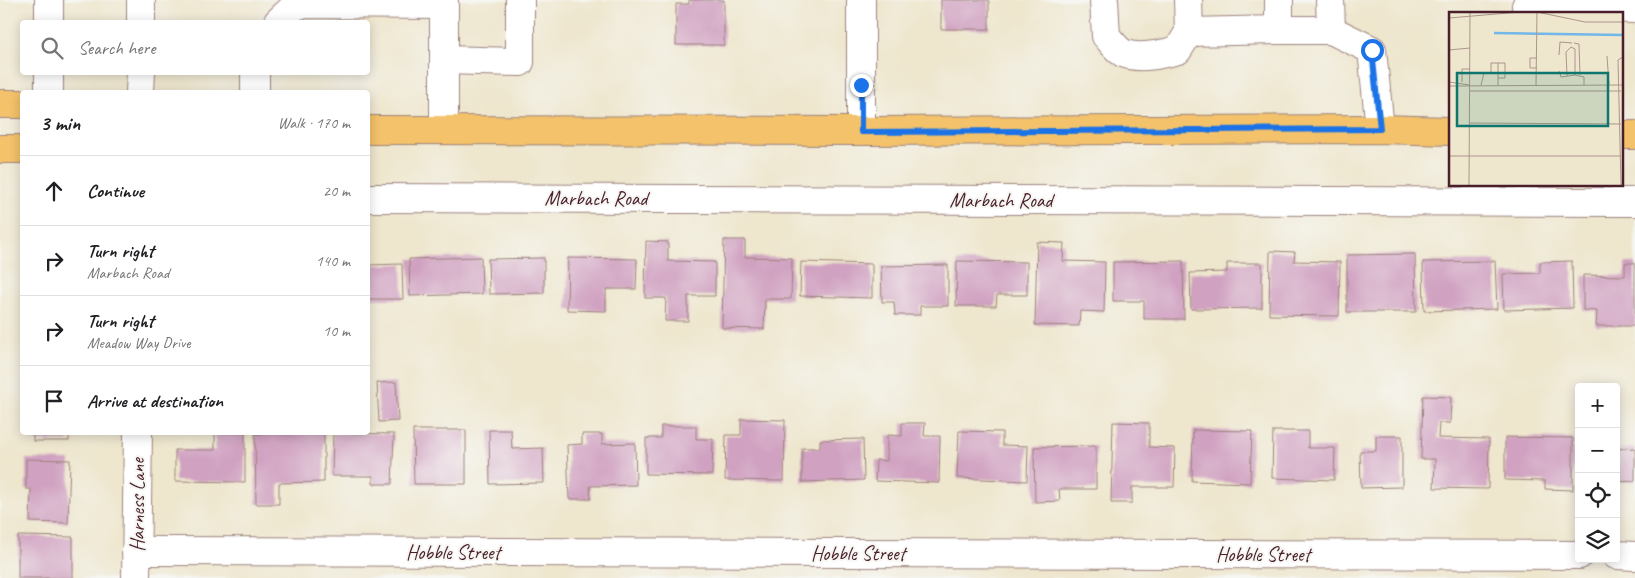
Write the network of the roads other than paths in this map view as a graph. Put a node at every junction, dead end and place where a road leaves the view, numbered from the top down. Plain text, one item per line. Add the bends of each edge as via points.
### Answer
1 (49, 0) edge
2 (140, 0) edge
3 (520, 0) edge
4 (861, 0) edge
5 (1104, 0) edge
6 (1188, 0) edge
7 (1279, 0) edge
8 (1330, 0) edge
9 (372, 2) edge
10 (444, 2) edge
11 (1526, 6) dead end
12 (1635, 9) edge
13 (49, 20) edge
14 (140, 20) edge
15 (280, 20) edge
16 (1279, 30) junction
17 (1331, 30) junction
18 (1189, 32) junction
19 (444, 60) junction
20 (49, 75) edge
21 (140, 75) edge
22 (255, 75) edge
23 (49, 90) edge
24 (140, 90) edge
25 (254, 90) edge
26 (0, 104) edge
27 (20, 104) edge
28 (1380, 129) junction
29 (370, 130) edge
30 (444, 130) junction
31 (1449, 131) edge
32 (861, 132) junction
33 (1622, 135) edge
34 (1635, 135) edge
35 (0, 149) edge
36 (20, 149) edge
37 (370, 198) edge
38 (1635, 202) edge
39 (138, 435) edge
40 (136, 551) junction
41 (1575, 555) edge
42 (1620, 556) edge
43 (1635, 556) edge
44 (136, 578) edge

1 - 13 street
2 - 14 street
3 - 19 street via 520,62
4 - 32 street
5 - 18 street via 1106,36 1122,53 1160,55 1178,50
6 - 18 street
7 - 16 street
8 - 17 street
9 - 10 street
9 - 15 street via 297,4
10 - 19 street
11 - 12 street
16 - 17 street
16 - 18 street
17 - 28 street via 1372,50
19 - 30 street
20 - 23 street
21 - 24 street
22 - 25 street
26 - 27 main road
28 - 31 main road
28 - 32 main road
29 - 30 main road
30 - 32 main road
33 - 34 main road
35 - 36 main road
37 - 38 street, Marbach Road
39 - 40 street, Harness Lane
40 - 41 street, Hobble Street
40 - 44 street, Harness Lane
42 - 43 street

